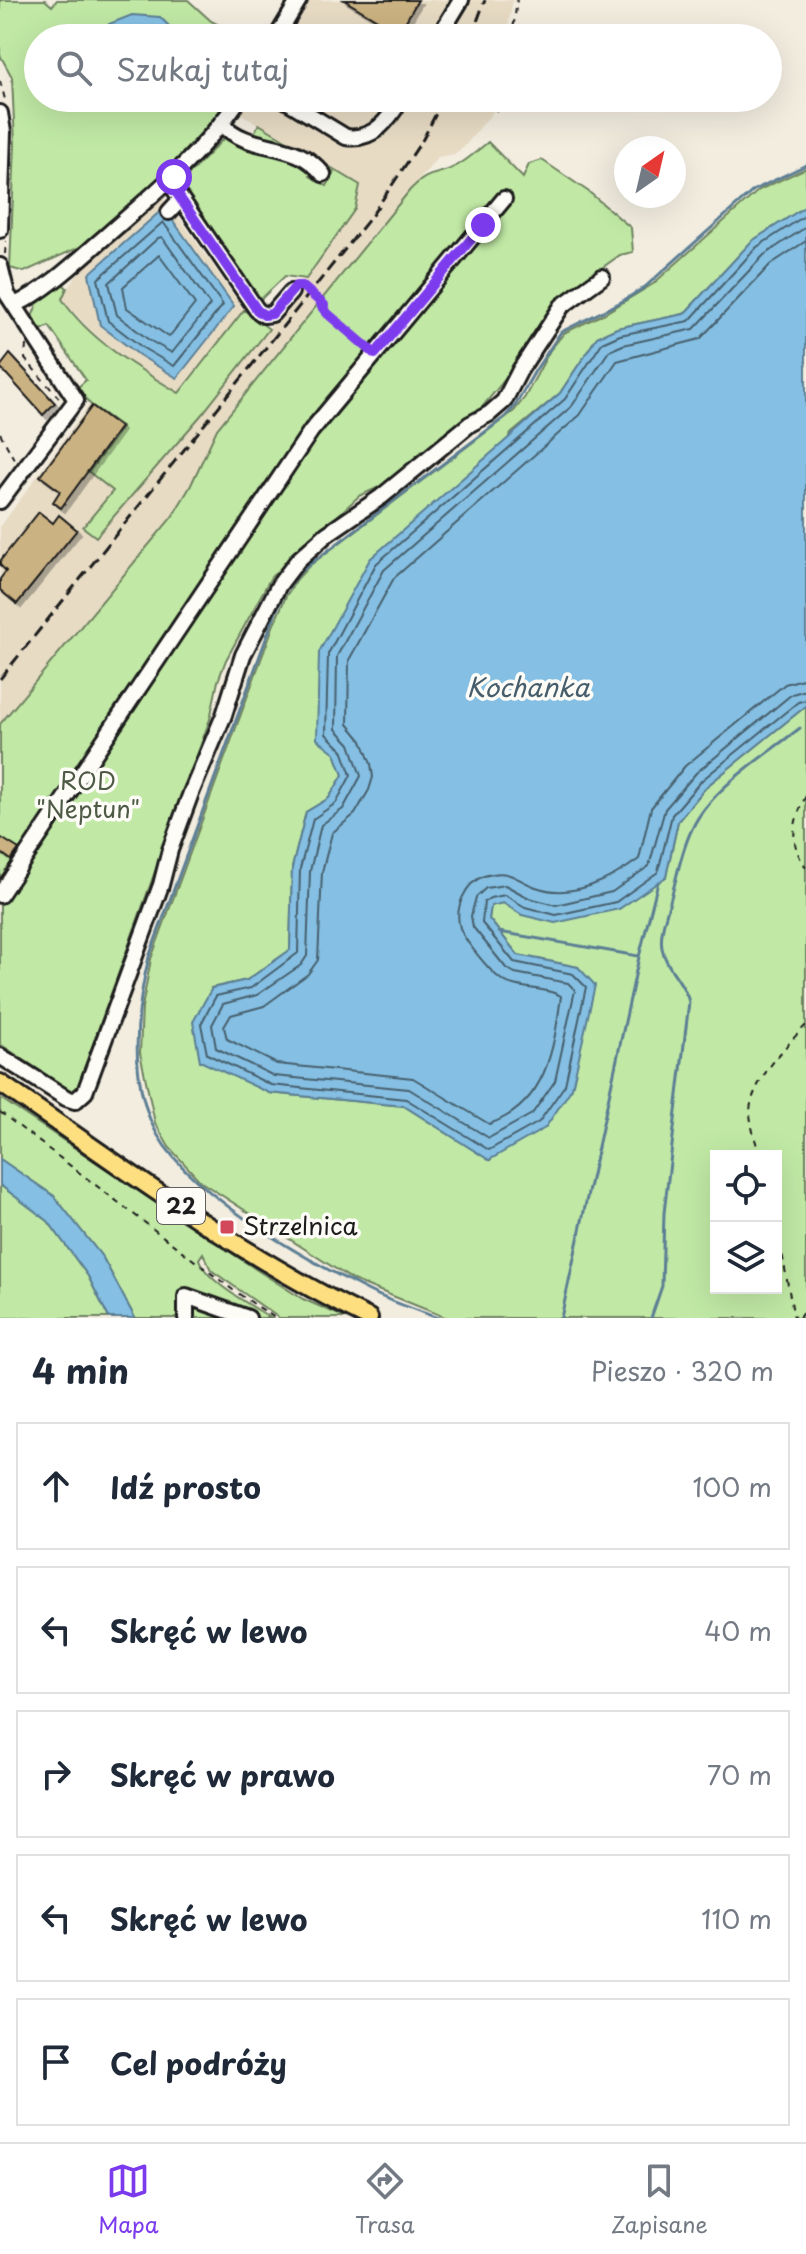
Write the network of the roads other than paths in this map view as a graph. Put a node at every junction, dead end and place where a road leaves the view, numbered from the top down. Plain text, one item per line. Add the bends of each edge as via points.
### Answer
1 (299, 0) edge
2 (461, 0) edge
3 (284, 24) edge
4 (446, 24) edge
5 (230, 112) edge
6 (305, 112) edge
7 (392, 112) edge
8 (0, 113) edge
9 (222, 124) junction
10 (323, 174) dead end
11 (169, 182) junction
12 (181, 199) junction
13 (504, 199) dead end
14 (169, 212) dead end
15 (0, 230) edge
16 (0, 266) edge
17 (602, 277) dead end
18 (291, 292) road end
19 (15, 305) junction
20 (0, 501) edge
21 (0, 895) edge
22 (0, 1056) edge
23 (0, 1083) edge
24 (186, 1318) edge
25 (248, 1318) edge
26 (369, 1318) edge

1 - 3 street
2 - 4 street
5 - 9 street
6 - 7 street via 346,137 357,138 382,127
8 - 15 street
9 - 10 street via 247,142 292,150
9 - 11 street
11 - 12 street
11 - 19 street via 66,270
12 - 14 street
12 - 18 street via 257,310 272,314
13 - 21 street via 295,454
16 - 19 street
17 - 22 street via 562,306 504,401 327,534 279,585 243,655 85,1092 75,1101 66,1098
19 - 20 street via 76,400
23 - 26 main road, 22 via 254,1255
24 - 25 street via 186,1296

